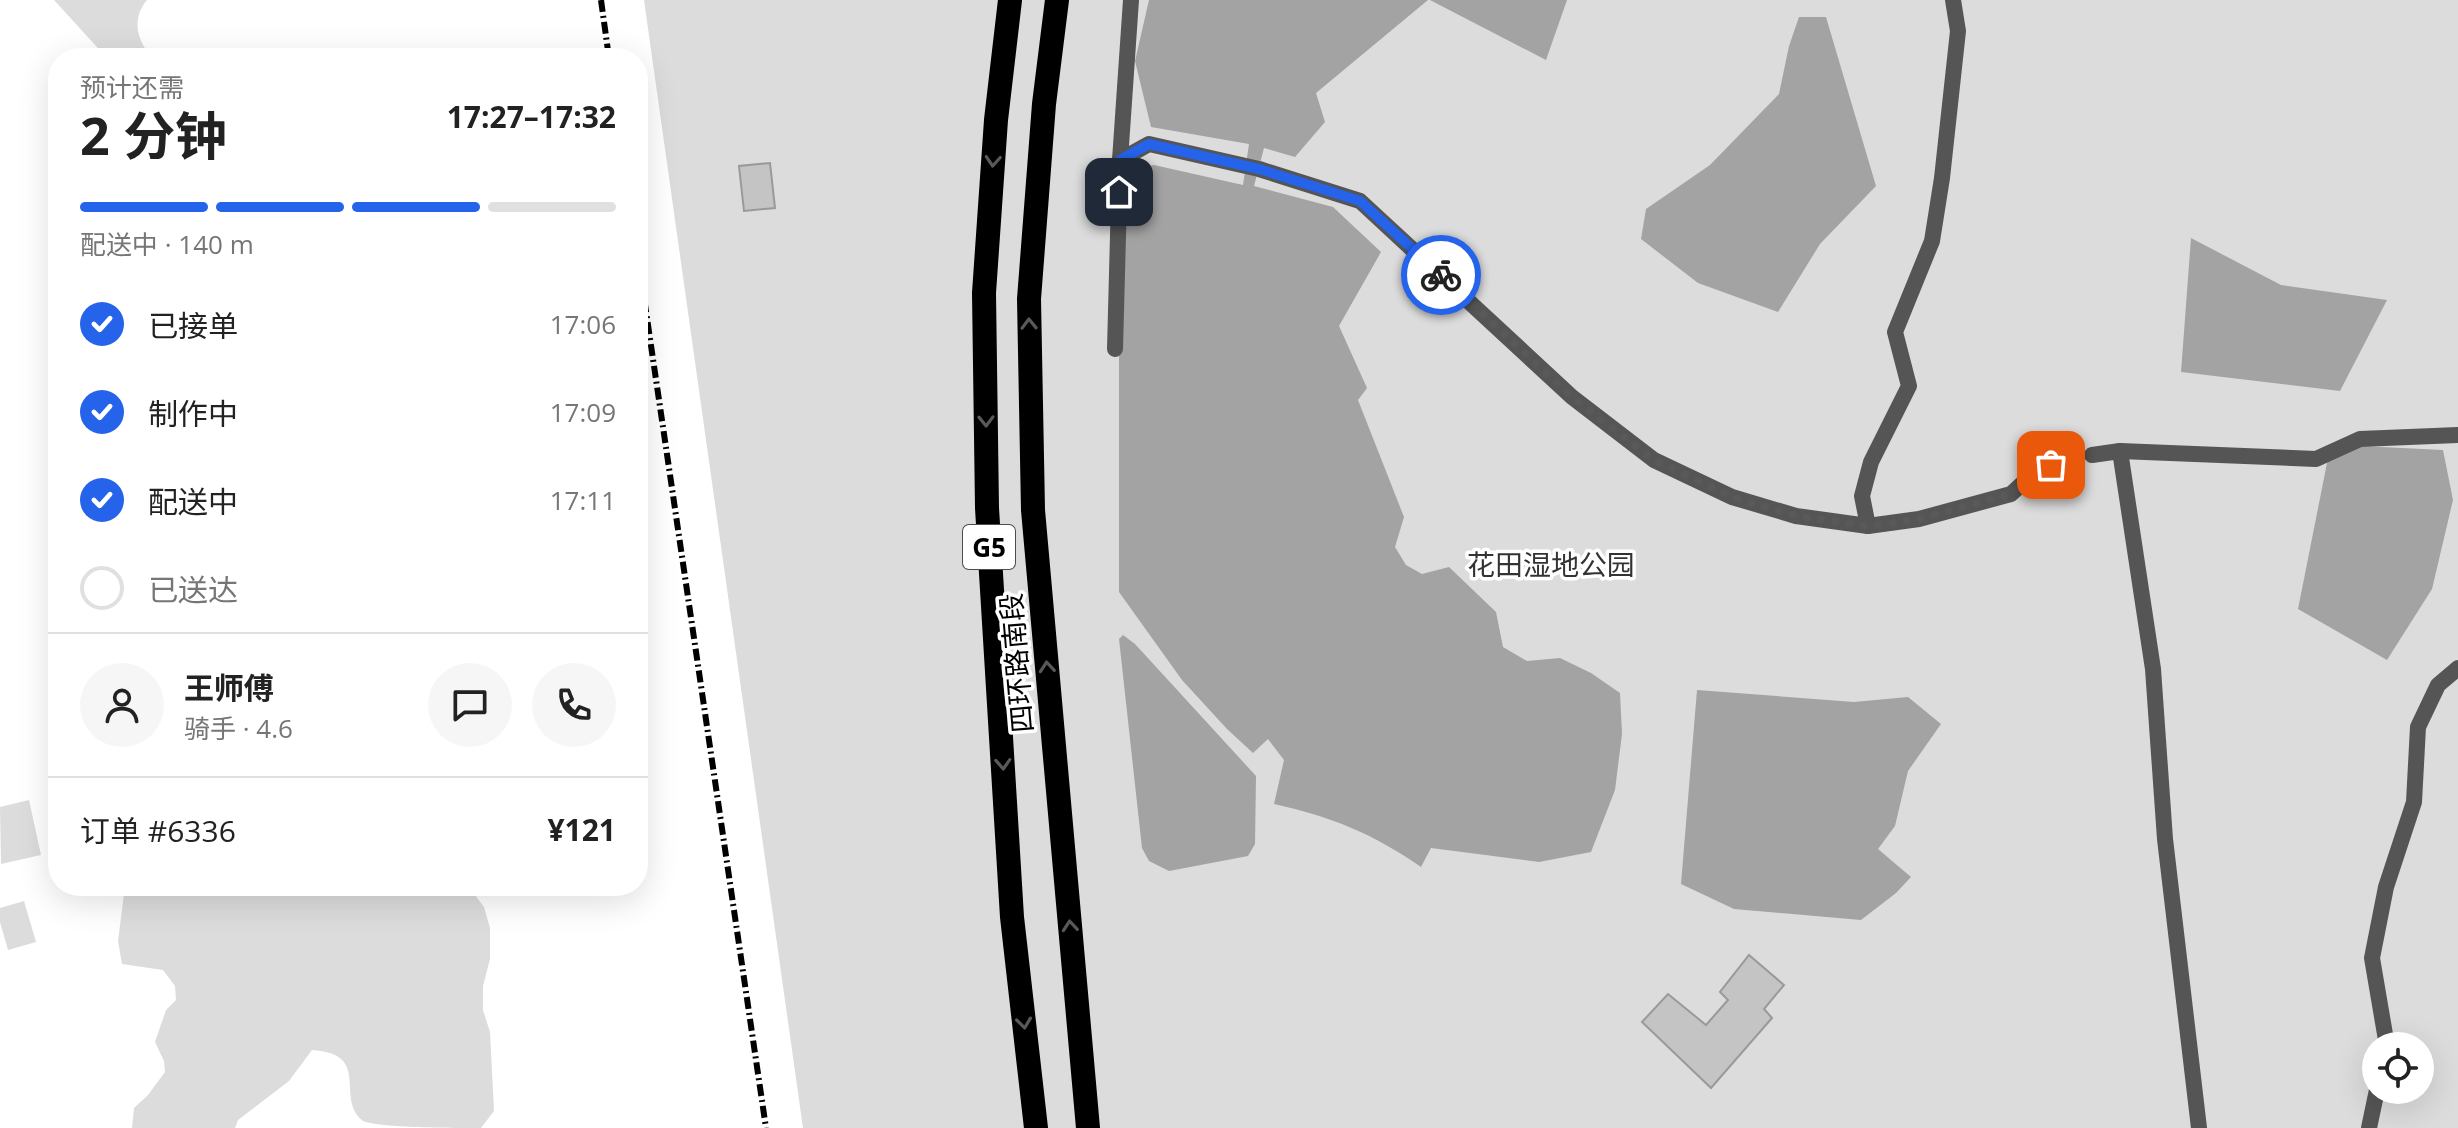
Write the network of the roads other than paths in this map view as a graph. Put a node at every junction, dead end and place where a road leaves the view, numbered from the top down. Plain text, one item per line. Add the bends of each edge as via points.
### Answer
1 (994, 0) edge
2 (1010, 0) edge
3 (1057, 0) edge
4 (1066, 0) edge
5 (1131, 0) edge
6 (1953, 0) edge
7 (1044, 104) junction
8 (996, 120) junction
9 (1120, 160) junction
10 (1115, 349) dead end
11 (2458, 435) edge
12 (2120, 451) junction
13 (2092, 455) tunnel mouth
14 (2051, 465) tunnel mouth
15 (1868, 526) junction
16 (2458, 668) edge
17 (2385, 1032) edge
18 (2374, 1104) edge
19 (1088, 1125) edge
20 (1036, 1127) edge
21 (2199, 1128) edge
22 (2369, 1128) edge

1 - 8 highway
2 - 8 highway, 四环路南段 / G5
3 - 7 highway, 四环路南段 / G5
4 - 7 highway
5 - 9 street
6 - 15 street via 1958,31 1932,241 1895,332 1909,386 1871,462 1862,496
19 -> 7 highway, 四环路南段 / G5 via 1033,510 1029,299
8 -> 20 highway, 四环路南段 / G5 via 984,293 987,508 1012,917
9 - 10 street
9 - 15 street via 1149,144 1252,167 1360,201 1572,397 1654,460 1732,497 1796,516
11 - 12 street via 2360,439 2316,459
12 - 13 street
12 - 21 street via 2153,669 2165,839
14 - 15 street via 2038,469 2011,494 1919,519
16 - 17 street via 2438,685 2418,727 2414,802 2386,887 2372,958
18 - 22 street

